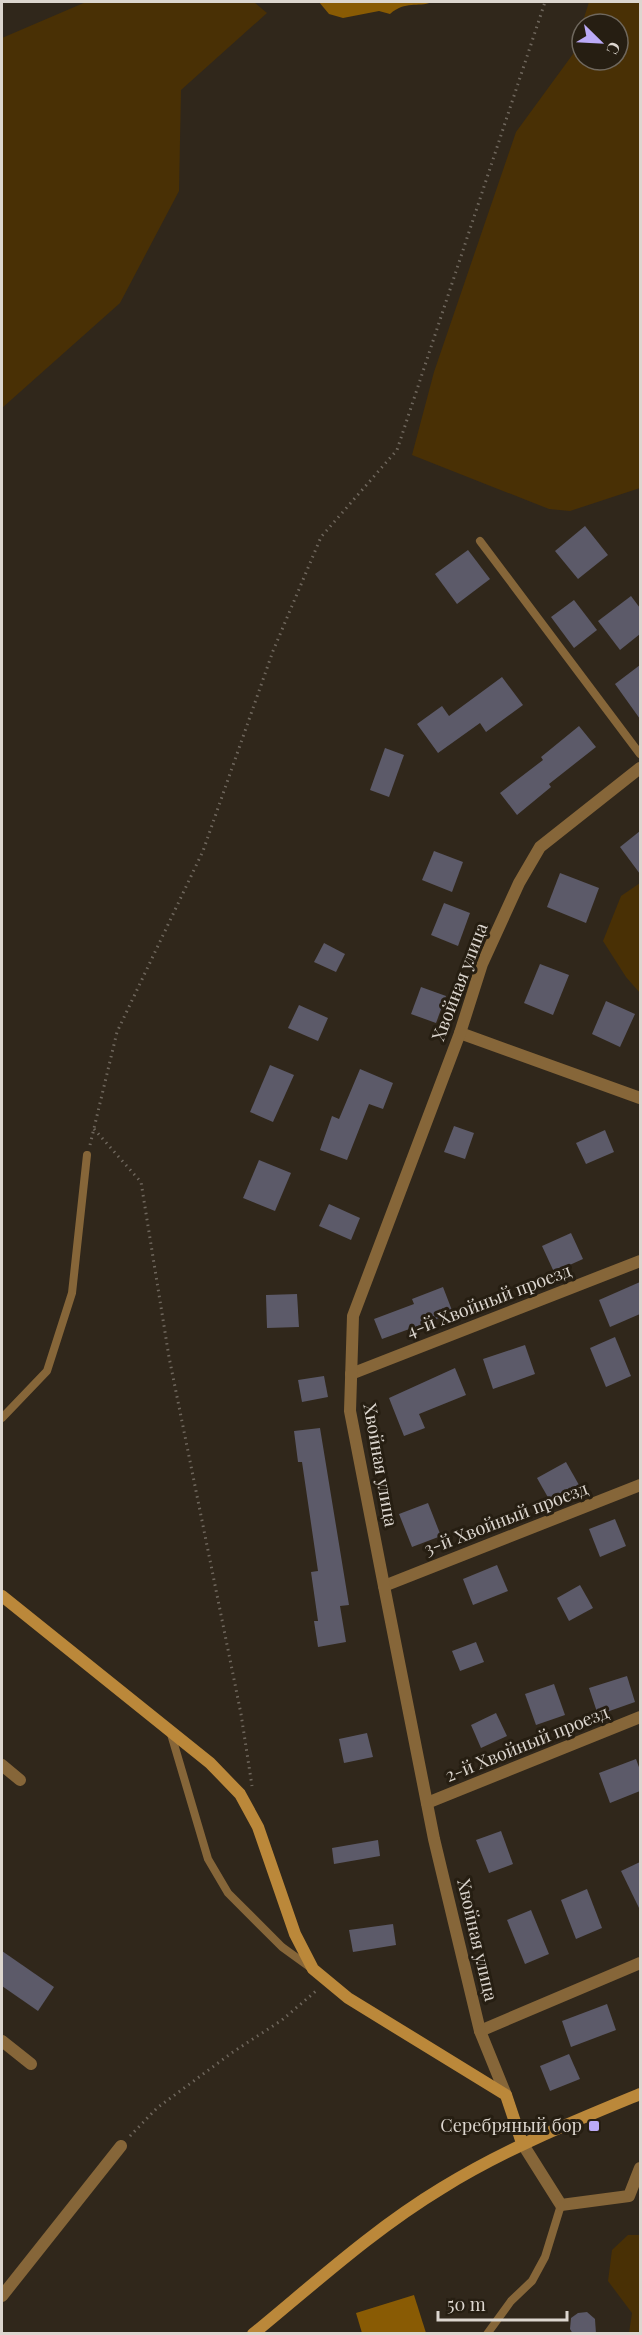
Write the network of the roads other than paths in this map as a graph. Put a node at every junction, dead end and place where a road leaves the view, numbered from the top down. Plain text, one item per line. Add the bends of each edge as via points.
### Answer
1 (480, 542) dead end
2 (640, 754) edge
3 (640, 768) edge
4 (460, 1033) junction
5 (640, 1098) edge
6 (87, 1155) road end
7 (640, 1261) edge
8 (351, 1374) junction
9 (2, 1418) edge
10 (640, 1485) edge
11 (384, 1586) junction
12 (2, 1596) edge
13 (640, 1718) edge
14 (171, 1732) junction
15 (2, 1765) edge
16 (21, 1780) dead end
17 (427, 1803) junction
18 (640, 1963) edge
19 (312, 1969) junction
20 (480, 2031) junction
21 (2, 2041) edge
22 (31, 2064) dead end
23 (640, 2094) edge
24 (506, 2095) junction
25 (522, 2144) junction
26 (121, 2146) road end
27 (640, 2168) edge
28 (561, 2205) junction
29 (2, 2296) edge
30 (253, 2334) edge
31 (487, 2334) edge

1 - 2 lane
3 - 4 street, Хвойная улица via 540,847 482,964
4 - 5 street
4 - 8 street, Хвойная улица via 353,1316
6 - 9 lane via 72,1293 47,1371
7 - 8 street, 4-й Хвойный проезд
8 - 11 street, Хвойная улица via 350,1411
10 - 11 street, 3-й Хвойный проезд
11 - 17 street, Хвойная улица
12 - 14 street
13 - 17 street, 2-й Хвойный проезд
14 - 19 street via 240,1794 258,1827 295,1934
14 - 19 lane via 208,1859 228,1893 282,1947
15 - 16 street
17 - 20 street, Хвойная улица
18 - 20 street
19 - 24 street via 348,1998
20 - 24 street, Хвойная улица
21 - 22 street
23 - 25 street
24 - 25 street
25 - 28 street
25 - 30 street via 441,2188 365,2242
26 - 29 street
27 - 28 street via 629,2196
28 - 31 lane via 545,2257 532,2281 511,2301

